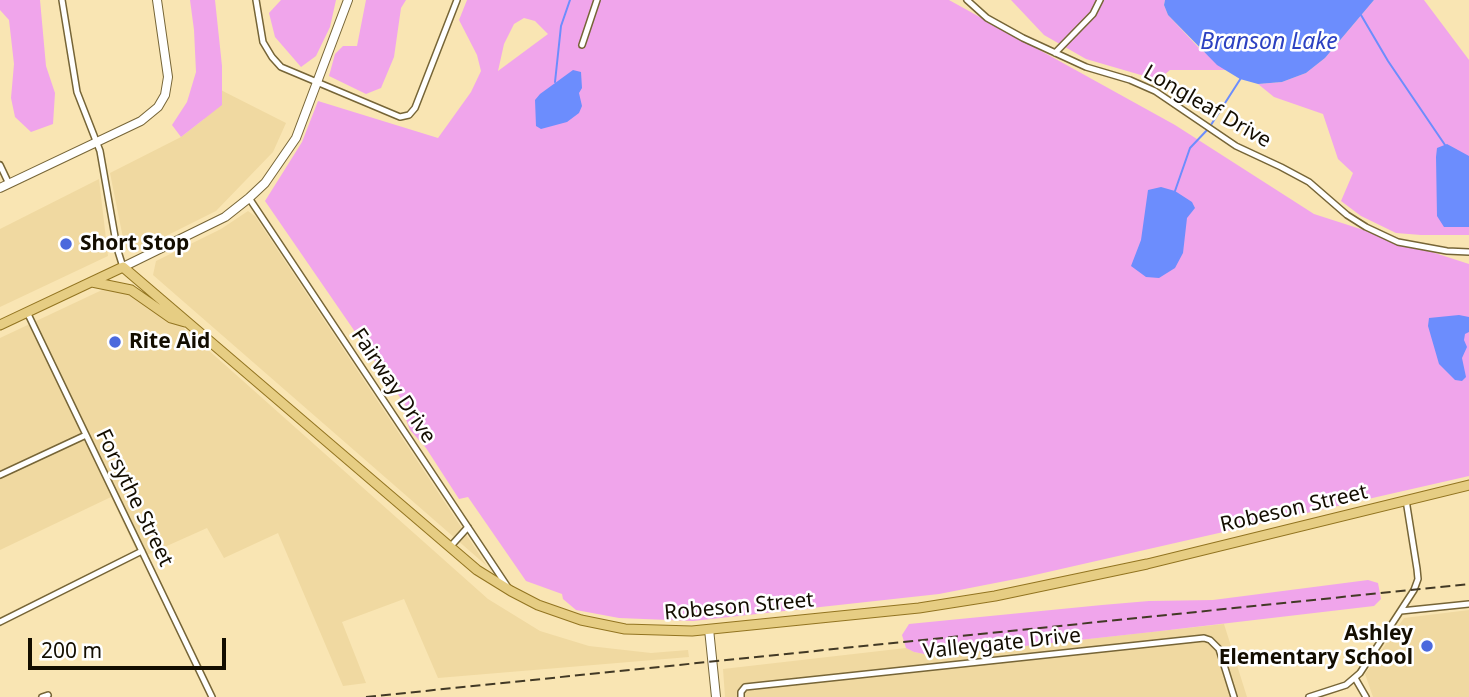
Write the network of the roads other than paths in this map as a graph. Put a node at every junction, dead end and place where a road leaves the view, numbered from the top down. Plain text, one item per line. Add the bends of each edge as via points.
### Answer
1 (62, 0) edge
2 (157, 0) edge
3 (256, 0) edge
4 (348, 0) edge
5 (457, 0) edge
6 (597, 0) edge
7 (967, 0) edge
8 (1100, 0) edge
9 (582, 45) dead end
10 (1055, 53) junction
11 (317, 83) junction
12 (97, 142) junction
13 (0, 165) edge
14 (9, 184) junction
15 (0, 188) edge
16 (249, 198) junction
17 (1469, 252) edge
18 (123, 267) junction
19 (92, 282) junction
20 (27, 312) junction
21 (188, 323) junction
22 (0, 325) edge
23 (86, 435) junction
24 (0, 475) edge
25 (1469, 485) edge
26 (1406, 500) junction
27 (468, 527) junction
28 (450, 547) junction
29 (142, 551) junction
30 (511, 592) junction
31 (1469, 604) edge
32 (1401, 611) junction
33 (0, 622) edge
34 (709, 629) junction
35 (1355, 678) junction
36 (212, 697) edge
37 (716, 697) edge
38 (741, 697) edge
39 (1234, 697) edge
40 (1309, 697) edge
41 (1366, 697) edge

1 - 12 street via 77,92
2 - 12 main road via 168,77 165,95 149,117
3 - 11 street via 263,42 272,57 285,70
4 - 11 main road
5 - 11 street via 409,115 400,117
6 - 9 street
7 - 10 street, Longleaf Drive via 999,26
8 - 10 street via 1093,14
10 - 17 street, Longleaf Drive via 1155,91 1236,146 1293,173 1358,222 1398,242
11 - 16 main road via 296,138
12 - 14 main road
12 - 18 street
13 - 14 street
14 - 15 main road
16 - 18 main road via 209,226
16 - 27 street, Fairway Drive
18 - 19 main road
18 - 21 main road, Robeson Street
19 - 20 main road
19 - 21 main road via 131,290 170,318
20 - 22 main road
20 - 23 street, Forsythe Street
21 - 28 main road, Robeson Street
23 - 24 street
23 - 29 street, Forsythe Street
25 - 26 main road, Robeson Street
26 - 32 street via 1418,579
26 - 34 main road, Robeson Street via 995,596
27 - 28 street
27 - 30 street, Fairway Drive
28 - 30 main road, Robeson Street
29 - 33 street
29 - 36 street, Forsythe Street
30 - 34 main road, Robeson Street via 602,625 649,631
31 - 32 street
32 - 35 street
34 - 37 main road
35 - 40 street
35 - 41 street
38 - 39 street, Valleygate Drive via 744,687 1203,638 1219,649

